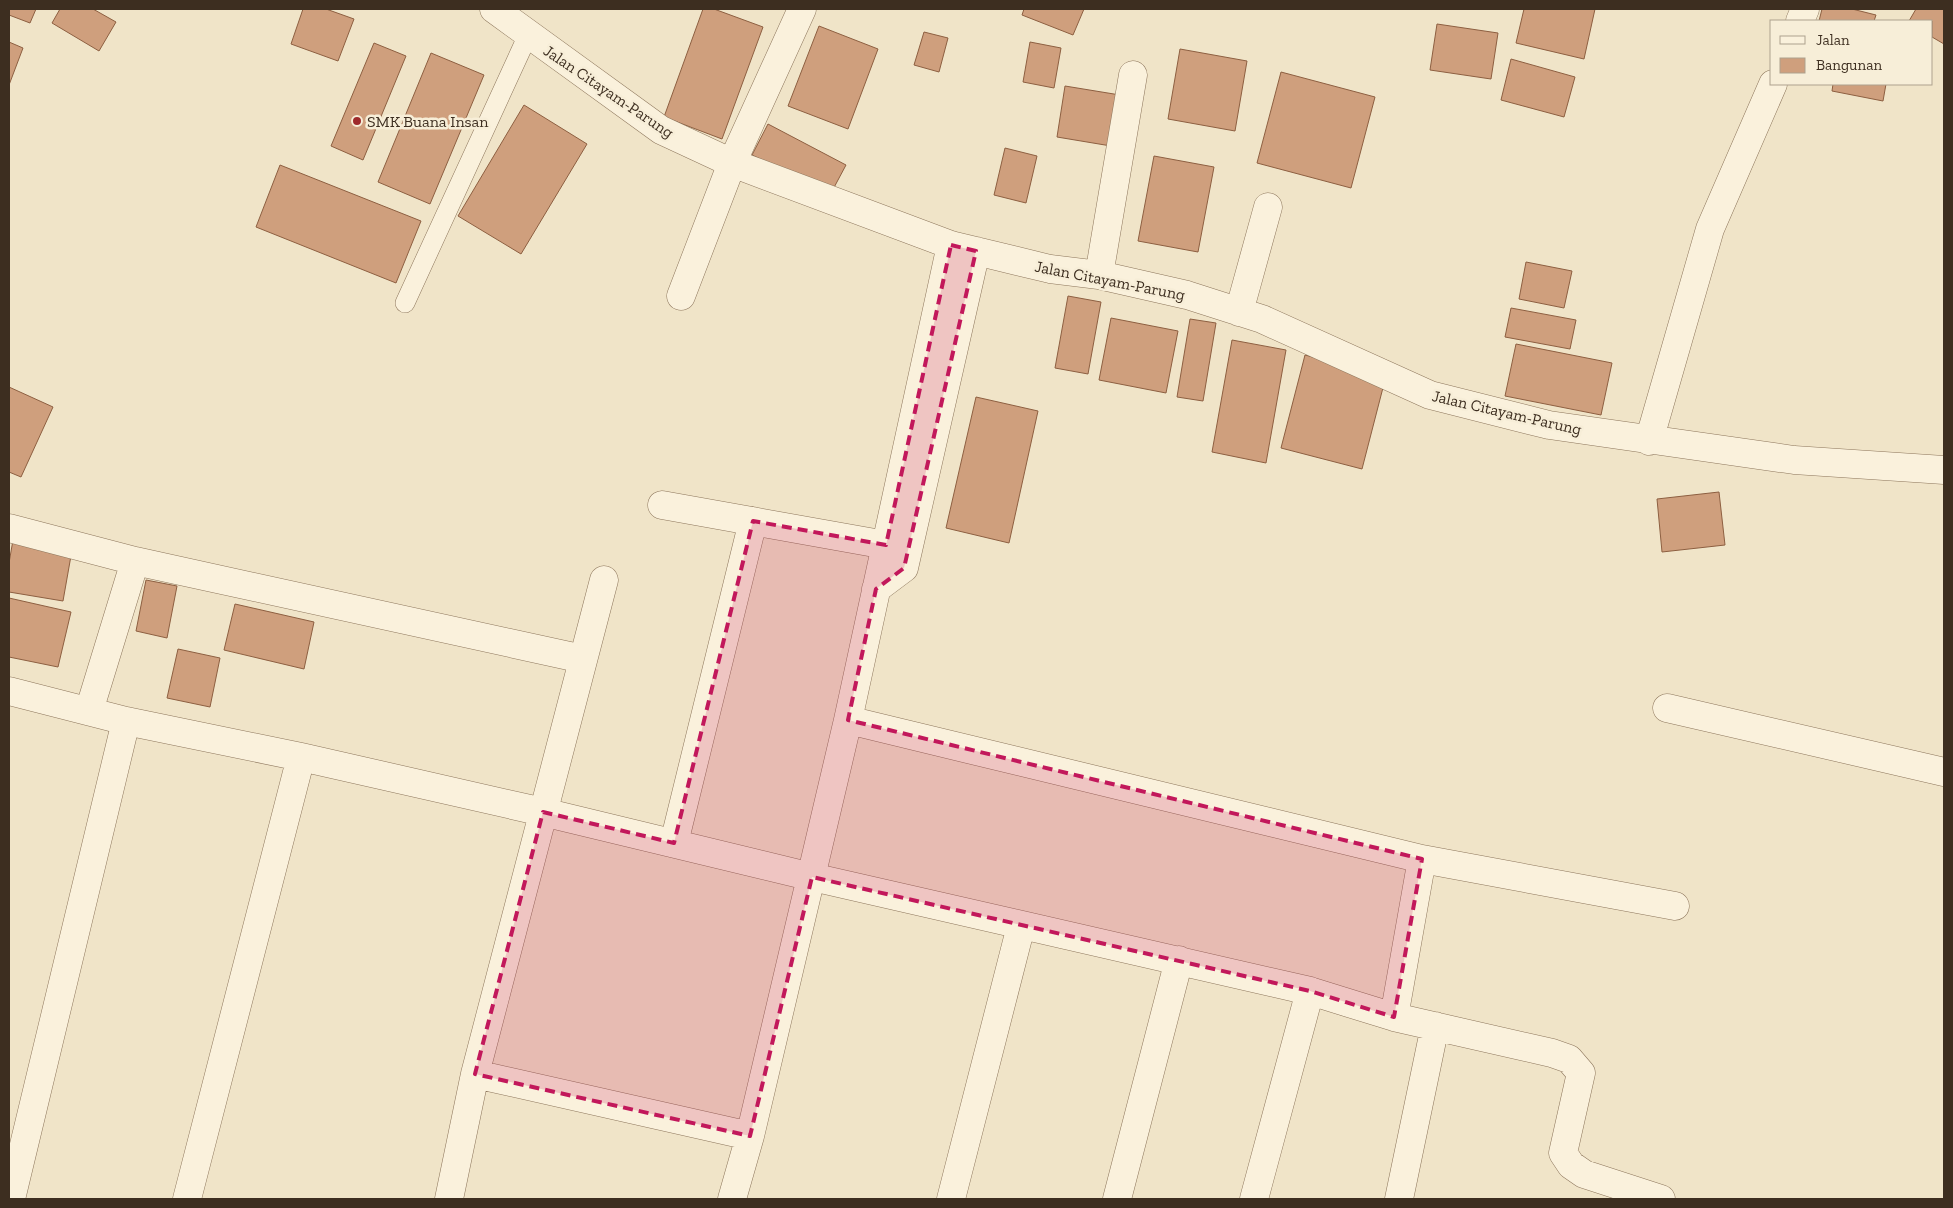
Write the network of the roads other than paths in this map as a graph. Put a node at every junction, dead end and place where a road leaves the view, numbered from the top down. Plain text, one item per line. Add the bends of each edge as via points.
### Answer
1 (494, 9) edge
2 (802, 9) edge
3 (528, 35) junction
4 (1133, 75) dead end
5 (1773, 85) edge
6 (732, 163) junction
7 (1268, 207) dead end
8 (963, 248) junction
9 (1099, 275) junction
10 (681, 296) dead end
11 (405, 303) dead end
12 (1238, 312) junction
13 (1649, 441) junction
14 (1944, 470) edge
15 (662, 505) dead end
16 (753, 521) junction
17 (9, 528) edge
18 (886, 545) junction
19 (135, 561) junction
20 (604, 580) dead end
21 (876, 589) junction
22 (583, 659) junction
23 (9, 692) edge
24 (1667, 708) dead end
25 (90, 711) junction
26 (848, 720) junction
27 (126, 722) junction
28 (301, 757) junction
29 (1944, 772) edge
30 (543, 812) junction
31 (674, 843) junction
32 (1422, 860) junction
33 (812, 877) junction
34 (1675, 906) dead end
35 (1021, 926) junction
36 (1179, 960) junction
37 (1310, 991) junction
38 (1394, 1016) junction
39 (1436, 1026) junction
40 (475, 1074) junction
41 (750, 1136) junction
42 (11, 1199) edge
43 (187, 1199) edge
44 (449, 1199) edge
45 (732, 1199) edge
46 (951, 1199) edge
47 (1117, 1199) edge
48 (1254, 1199) edge
49 (1400, 1199) edge
50 (1661, 1199) edge

1 - 3 street, Jalan Citayam-Parung
2 - 6 street
3 - 6 street, Jalan Citayam-Parung via 661,130
3 - 11 lane
4 - 9 street
5 - 13 street via 1710,229
6 - 8 street, Jalan Citayam-Parung
6 - 10 street
7 - 12 street
8 - 9 street, Jalan Citayam-Parung via 1050,269
8 - 18 street
8 - 21 street via 904,568
9 - 12 street, Jalan Citayam-Parung via 1187,295
12 - 13 street, Jalan Citayam-Parung via 1330,348 1430,395 1549,425
13 - 14 street, Jalan Citayam-Parung via 1794,460
15 - 16 street
16 - 18 street
16 - 31 street
17 - 19 street
18 - 21 street
19 - 22 street
19 - 25 street
20 - 22 street
21 - 26 street
22 - 30 street
23 - 25 street
24 - 29 street
25 - 27 street
26 - 32 street
26 - 33 street
27 - 28 street
27 - 42 street
28 - 30 street
28 - 43 street
30 - 31 street
30 - 40 street
31 - 33 street
32 - 34 street
32 - 38 street
33 - 35 street
33 - 41 street
35 - 36 street
35 - 46 street
36 - 37 street
36 - 47 street
37 - 38 street
37 - 48 street
38 - 39 street
39 - 49 street
39 - 50 street via 1570,1059 1581,1073 1563,1152 1571,1166 1584,1174
40 - 41 street
40 - 44 street
41 - 45 street

